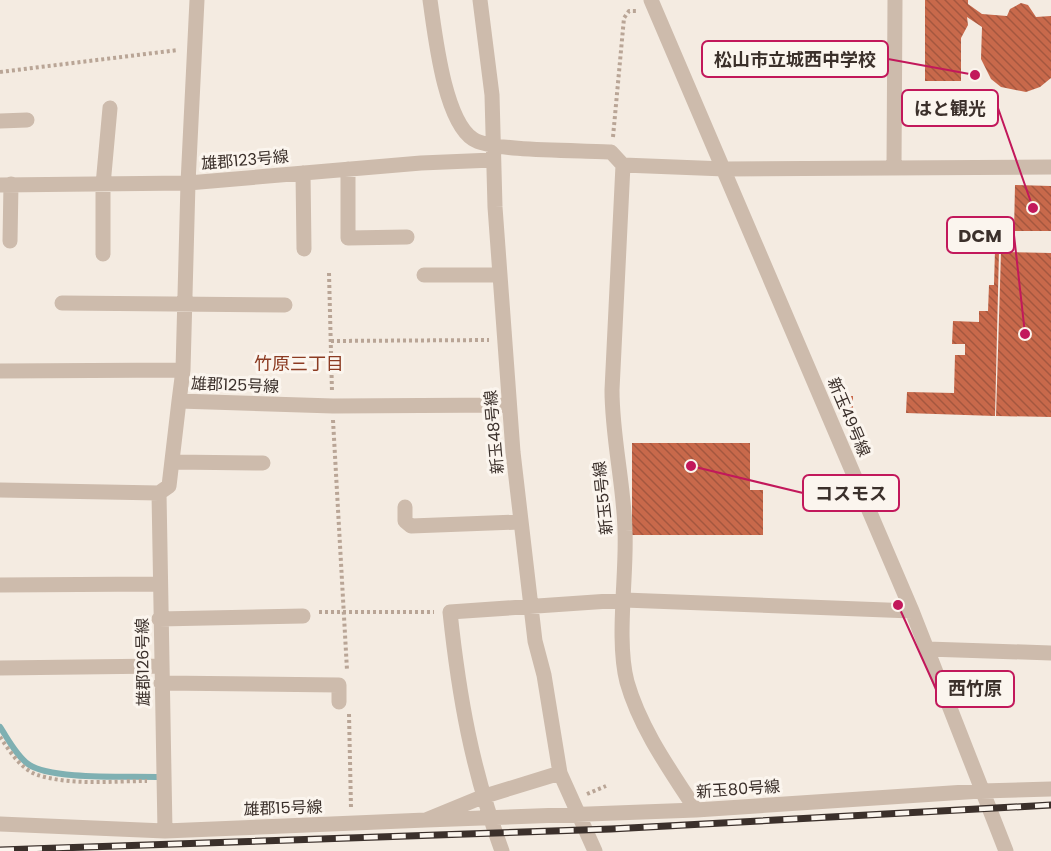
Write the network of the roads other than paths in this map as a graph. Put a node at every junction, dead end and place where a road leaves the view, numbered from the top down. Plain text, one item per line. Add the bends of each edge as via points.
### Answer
1 (197, 0) edge
2 (430, 0) edge
3 (480, 0) edge
4 (895, 0) edge
5 (653, 6) edge
6 (110, 108) dead end
7 (27, 120) dead end
8 (0, 121) edge
9 (493, 153) junction
10 (623, 165) junction
11 (894, 166) junction
12 (1051, 166) edge
13 (348, 169) junction
14 (725, 170) junction
15 (303, 173) junction
16 (188, 183) junction
17 (5, 184) edge
18 (103, 185) junction
19 (407, 237) dead end
20 (10, 241) dead end
21 (304, 249) dead end
22 (103, 254) dead end
23 (500, 274) junction
24 (424, 275) dead end
25 (62, 303) dead end
26 (185, 305) junction
27 (285, 305) dead end
28 (183, 370) junction
29 (0, 371) edge
30 (179, 401) junction
31 (509, 405) junction
32 (173, 462) junction
33 (263, 463) dead end
34 (0, 490) edge
35 (159, 493) junction
36 (405, 507) dead end
37 (520, 522) junction
38 (158, 584) junction
39 (0, 585) edge
40 (624, 600) junction
41 (531, 605) junction
42 (912, 611) junction
43 (303, 616) road end
44 (159, 619) junction
45 (927, 650) junction
46 (1051, 652) edge
47 (161, 666) junction
48 (0, 668) edge
49 (161, 683) junction
50 (344, 704) road end
51 (560, 773) junction
52 (1051, 789) edge
53 (981, 791) junction
54 (482, 797) junction
55 (696, 810) junction
56 (579, 815) junction
57 (489, 817) junction
58 (426, 820) junction
59 (0, 825) edge
60 (165, 831) junction
61 (502, 851) edge
62 (595, 851) edge
63 (1005, 851) edge

1 - 16 street
2 - 9 street via 440,69 457,121
3 - 9 street, 新玉48号線 via 492,94
4 - 11 street
5 - 14 street, 新玉49号線
6 - 18 street
7 - 8 street
9 - 10 street, 雄郡123号線 via 611,152
9 - 13 street, 雄郡123号線
9 - 23 street, 新玉48号線
10 - 14 street
10 - 40 street, 新玉5号線 via 612,390 626,533
11 - 12 street
11 - 14 street
13 - 15 street, 雄郡123号線
13 - 19 street via 348,238
14 - 42 street, 新玉49号線
15 - 16 street, 雄郡123号線
15 - 21 street
16 - 18 street, 雄郡123号線
16 - 26 street
17 - 18 street, 雄郡123号線
17 - 20 street
18 - 22 street
23 - 24 street
23 - 31 street, 新玉48号線
25 - 26 street
26 - 27 street
26 - 28 street
28 - 29 street
28 - 30 street
30 - 31 street, 雄郡125号線 via 333,406
30 - 32 street, 雄郡125号線
31 - 37 street, 新玉48号線
32 - 33 street
32 - 35 street, 雄郡125号線 via 169,486
34 - 35 street
35 - 38 street, 雄郡126号線
36 - 37 street via 405,521 411,526
37 - 41 street, 新玉48号線
38 - 39 street
38 - 44 street, 雄郡126号線
40 - 41 street
40 - 42 street
40 - 55 street, 新玉5号線 via 624,661 632,697 648,733
41 - 51 street, 新玉48号線
41 - 54 street via 450,612 456,668
42 - 45 street, 新玉49号線
43 - 44 street
44 - 47 street, 雄郡126号線
45 - 46 street
45 - 53 street, 新玉49号線
47 - 48 street
47 - 49 street, 雄郡126号線
49 - 50 street via 339,685
49 - 60 street, 雄郡126号線
51 - 54 street, 雄郡15号線
51 - 56 street, 新玉48号線
52 - 53 street, 新玉80号線
53 - 55 street, 新玉80号線
53 - 63 street, 新玉49号線
54 - 57 street
54 - 58 street, 雄郡15号線
55 - 56 street, 新玉80号線
56 - 57 street, 新玉80号線
56 - 62 street, 新玉48号線
57 - 58 street, 新玉80号線
57 - 61 street
58 - 60 street, 雄郡15号線
59 - 60 street, 雄郡15号線

